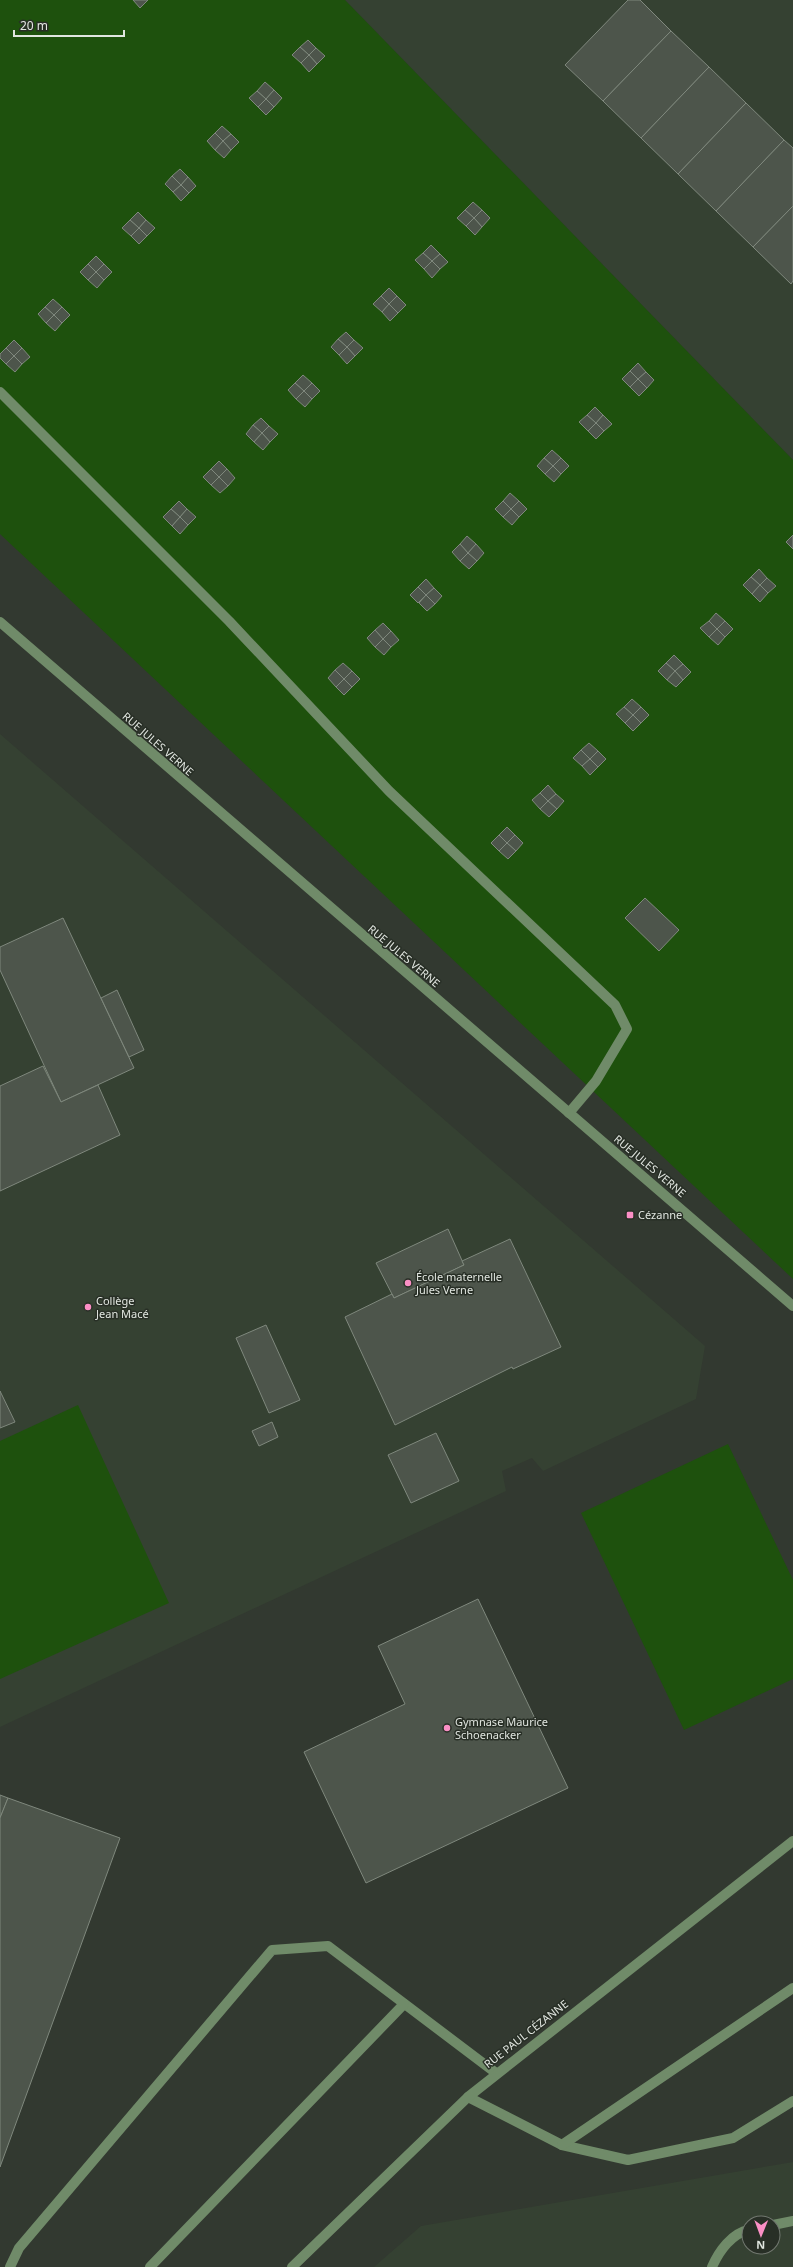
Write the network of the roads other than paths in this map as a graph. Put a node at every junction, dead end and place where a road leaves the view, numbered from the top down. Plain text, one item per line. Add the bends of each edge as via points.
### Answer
1 (0, 392) edge
2 (0, 622) edge
3 (569, 1113) junction
4 (793, 1306) edge
5 (793, 1841) edge
6 (793, 1988) edge
7 (404, 2004) junction
8 (496, 2074) junction
9 (468, 2097) junction
10 (793, 2101) edge
11 (562, 2145) junction
12 (793, 2221) edge
13 (781, 2223) edge
14 (741, 2231) edge
15 (10, 2267) edge
16 (150, 2267) edge
17 (292, 2267) edge
18 (712, 2267) edge

1 - 3 street via 229,621 389,791 615,1004 627,1029 596,1081
2 - 3 street, RUE JULES VERNE
3 - 4 street, RUE JULES VERNE
5 - 8 street, RUE PAUL CÉZANNE
6 - 11 street
7 - 8 street
7 - 15 street via 328,1946 272,1950 19,2248
7 - 16 street
8 - 9 street, RUE PAUL CÉZANNE
9 - 11 street
9 - 17 street, RUE PAUL CÉZANNE
10 - 11 street via 733,2138 628,2160
12 - 13 street
14 - 18 street via 716,2258

